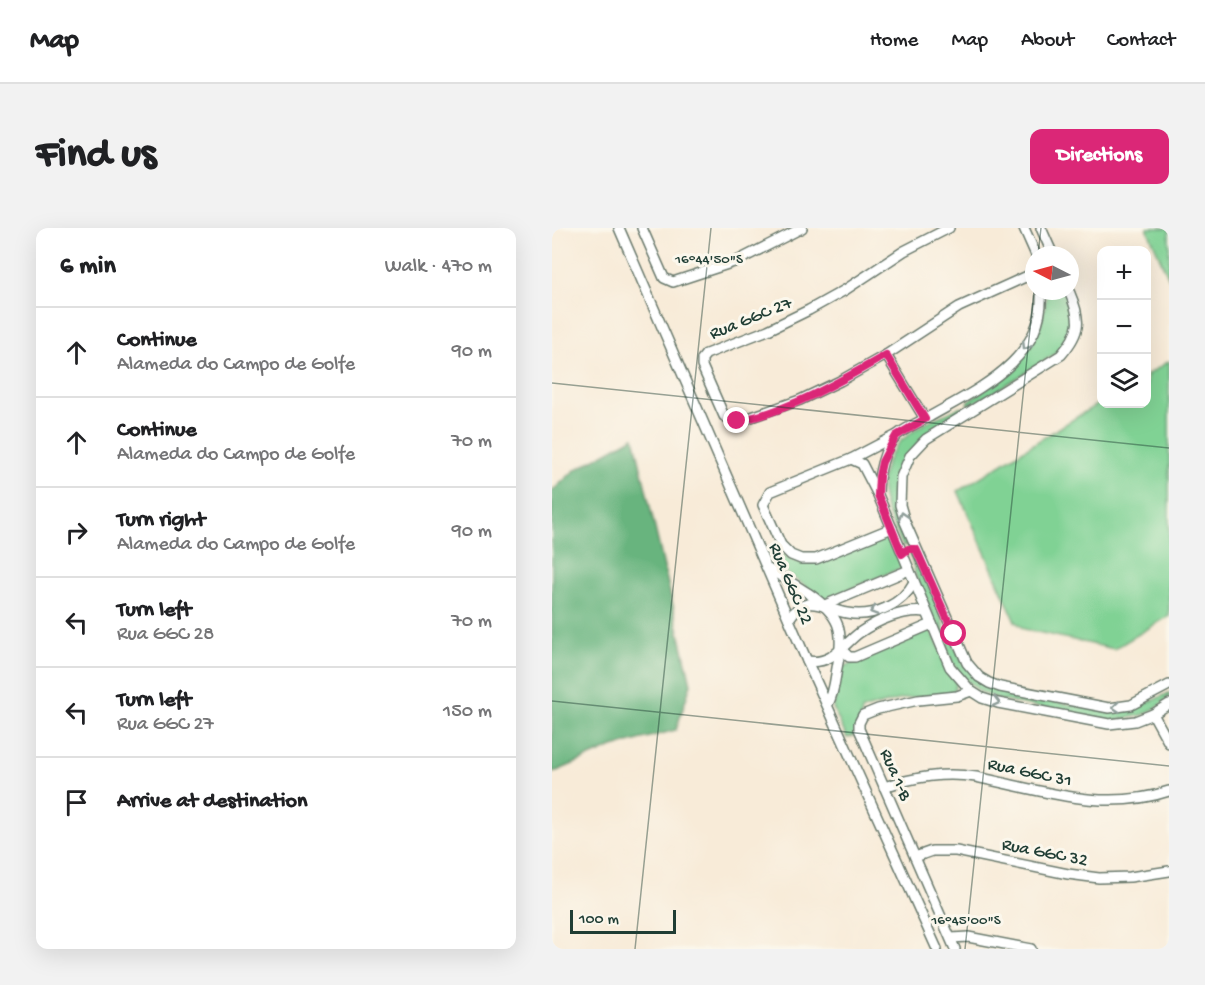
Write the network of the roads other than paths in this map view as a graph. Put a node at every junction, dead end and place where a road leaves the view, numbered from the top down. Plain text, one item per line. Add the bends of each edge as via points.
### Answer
1 (619, 228) edge
2 (642, 228) edge
3 (802, 228) edge
4 (949, 228) edge
5 (1024, 228) edge
6 (1041, 228) edge
7 (1032, 246) edge
8 (1049, 246) edge
9 (1025, 277) edge
10 (1040, 300) edge
11 (1072, 300) edge
12 (886, 355) junction
13 (961, 398) junction
14 (969, 411) junction
15 (925, 419) junction
16 (896, 436) junction
17 (851, 459) junction
18 (878, 495) junction
19 (892, 528) junction
20 (916, 549) junction
21 (902, 554) junction
22 (768, 569) junction
23 (909, 570) junction
24 (914, 582) junction
25 (825, 605) junction
26 (926, 612) junction
27 (789, 619) junction
28 (932, 624) junction
29 (954, 634) junction
30 (939, 640) junction
31 (841, 649) junction
32 (807, 661) junction
33 (1169, 685) edge
34 (971, 691) junction
35 (828, 704) junction
36 (1169, 704) edge
37 (1153, 714) junction
38 (1169, 743) edge
39 (885, 787) junction
40 (1169, 791) edge
41 (915, 857) junction
42 (1169, 871) edge
43 (951, 938) junction
44 (937, 949) edge
45 (956, 949) edge
46 (1031, 949) edge

1 - 22 street, Rua GGC 22
2 - 3 street via 664,278 674,282 737,261
4 - 12 street, Rua GGC 27 via 809,310 708,353 702,363 724,416 737,421 820,391
5 - 7 street
6 - 8 street
9 - 12 street, Rua GGC 27 via 959,307
10 -> 13 street via 1039,316 1027,346 1014,364
11 - 14 street via 1078,316 1077,332 1061,355
12 - 15 street
13 - 14 street
13 - 15 street
20 -> 14 street via 900,505 905,465 926,439
15 - 16 street
16 - 17 street
16 - 18 street via 882,462
17 - 18 street via 862,464
17 - 19 street via 767,495 764,508 781,545 791,555 811,560
18 - 19 street
19 - 21 street
20 - 21 street
20 - 29 street
21 - 23 street
22 - 25 street
22 - 27 street, Rua GGC 22
23 - 24 street
23 - 25 street
24 -> 25 street via 899,601 871,613 848,614
24 - 26 street
25 - 27 street via 806,604
25 - 31 street via 837,623
26 - 28 street
26 - 31 street via 902,613 872,625
27 - 32 street, Rua GGC 22
28 - 30 street
28 - 31 street via 855,657
29 - 30 street
33 -> 29 street via 1131,705 1109,708 1000,687 972,670
30 - 34 street via 950,667
31 - 32 street via 826,660
31 - 35 street
32 - 35 street, Rua GGC 22
34 -> 37 street via 998,703 1094,722 1122,723
34 - 39 street, Rua 1-B via 904,702 863,715 859,729
35 - 44 street, Rua GGC 22
36 - 37 street
37 - 38 street
39 - 40 street, Rua GGC 31 via 944,774 1101,801 1136,799
39 - 41 street, Rua 1-B
41 - 42 street, Rua GGC 32 via 932,851 956,850 1099,878
41 - 43 street, Rua 1-B
43 - 45 street, Rua 1-B
43 - 46 street via 968,937

